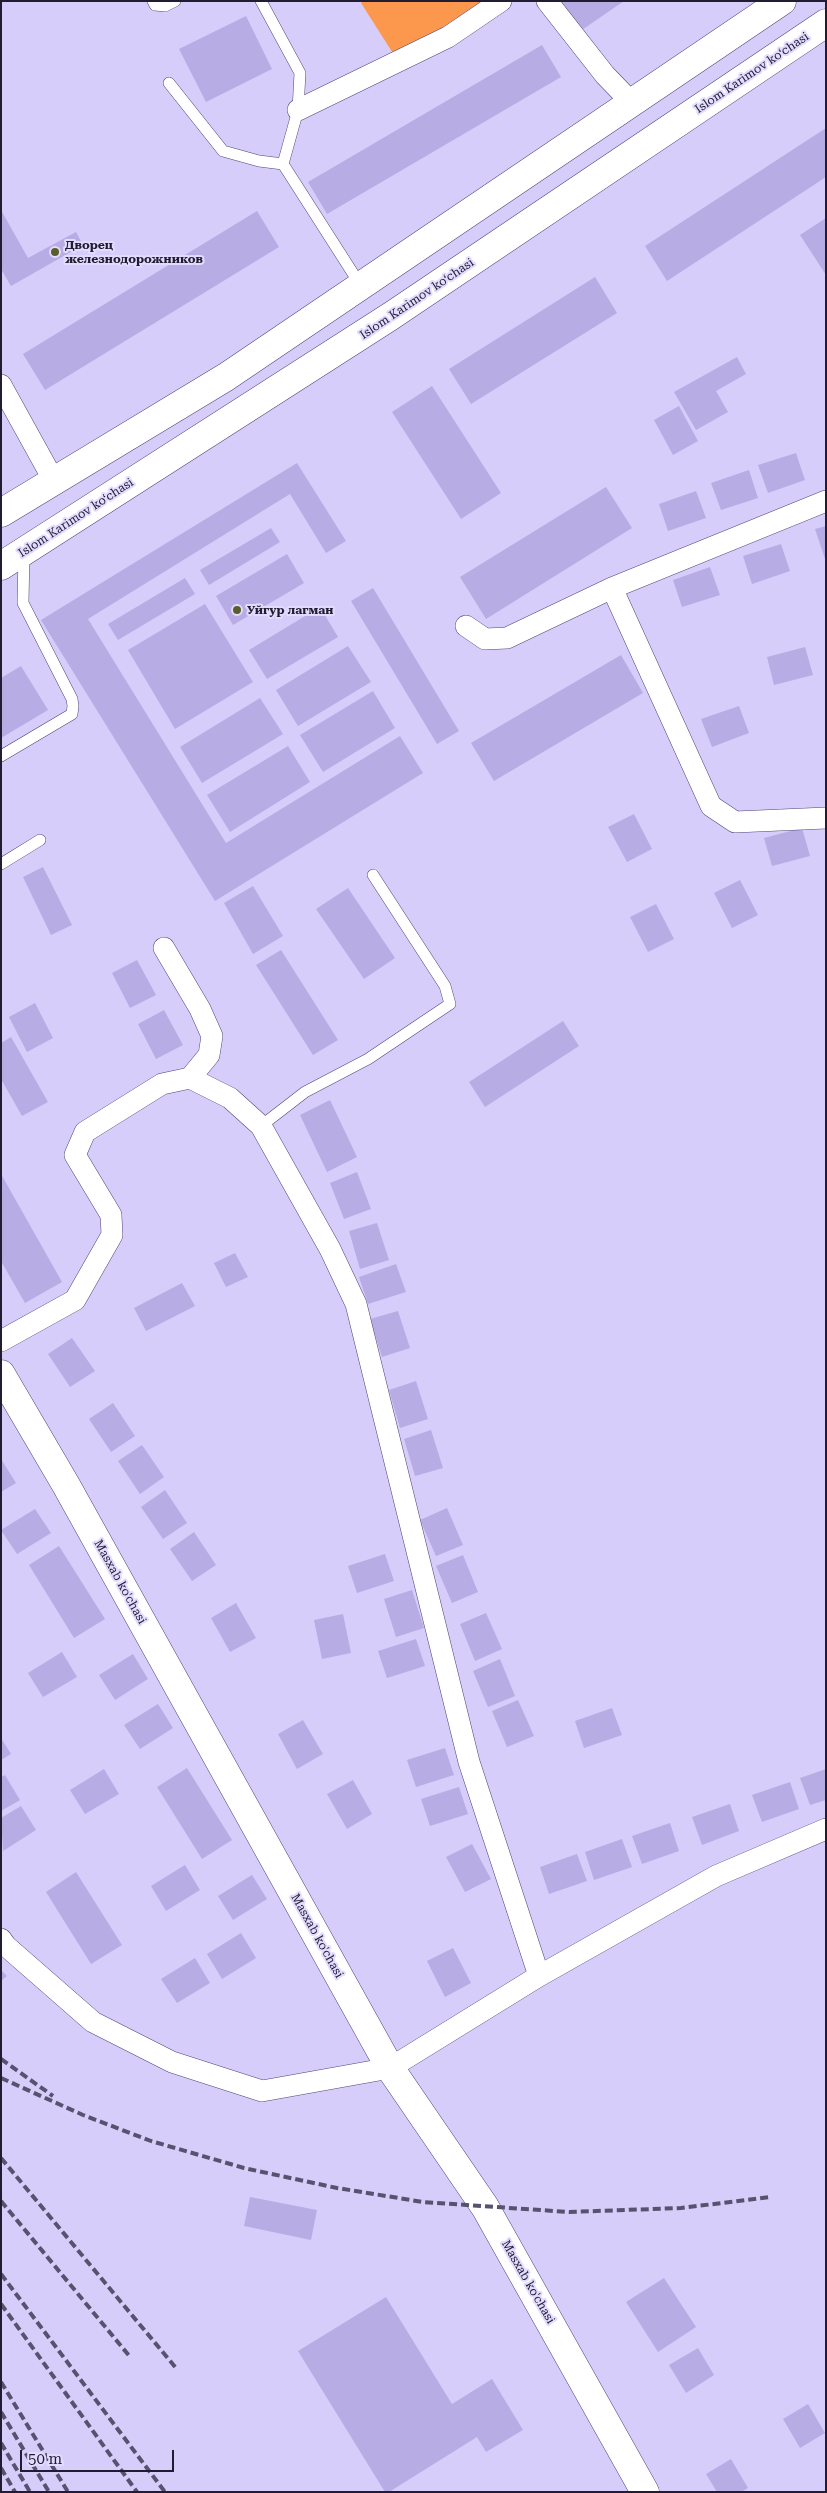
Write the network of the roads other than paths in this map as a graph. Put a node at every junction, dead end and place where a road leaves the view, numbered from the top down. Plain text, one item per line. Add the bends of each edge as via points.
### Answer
1 (153, 1) edge
2 (175, 1) edge
3 (261, 1) edge
4 (501, 1) edge
5 (547, 1) edge
6 (782, 1) edge
7 (826, 23) edge
8 (169, 83) dead end
9 (632, 103) junction
10 (298, 110) junction
11 (283, 164) junction
12 (361, 286) junction
13 (1, 385) edge
14 (54, 481) junction
15 (826, 501) edge
16 (1, 513) edge
17 (24, 551) junction
18 (1, 566) edge
19 (612, 588) junction
20 (466, 626) dead end
21 (1, 756) edge
22 (826, 818) edge
23 (40, 840) dead end
24 (1, 864) edge
25 (373, 875) dead end
26 (164, 948) dead end
27 (190, 1078) junction
28 (261, 1126) junction
29 (1, 1341) edge
30 (1, 1374) edge
31 (826, 1829) edge
32 (1, 1939) edge
33 (540, 1976) junction
34 (390, 2068) junction
35 (645, 2492) edge

1 - 2 lane via 165,6
3 - 10 lane via 300,73
4 - 10 street via 448,37
5 - 9 street via 605,75
6 - 9 main road
7 - 17 main road, Islom Karimov ko‘chasi via 391,316
8 - 11 lane via 223,150 258,161
9 - 12 main road
10 - 11 lane
11 - 12 lane
12 - 14 main road via 226,377
13 - 14 street
14 - 16 main road
15 - 19 street
17 - 18 main road, Islom Karimov ko‘chasi
17 - 21 lane via 23,603 73,706 72,714
19 - 20 street via 507,638 485,639
19 - 22 street via 710,806 735,822
23 - 24 lane
25 - 28 lane via 445,986 450,1004 368,1059 305,1092
26 - 27 street via 212,1036 209,1055
27 - 28 street via 230,1098
27 - 29 street via 162,1084 85,1132 75,1154 112,1214 112,1235 75,1300
28 - 33 street via 330,1249 356,1304 469,1762
30 - 34 main road, Masxab ko'chasi via 76,1502
31 - 33 street via 716,1876
32 - 34 street via 93,2022 172,2062 262,2091
33 - 34 street
34 - 35 main road, Masxab ko'chasi via 486,2207

